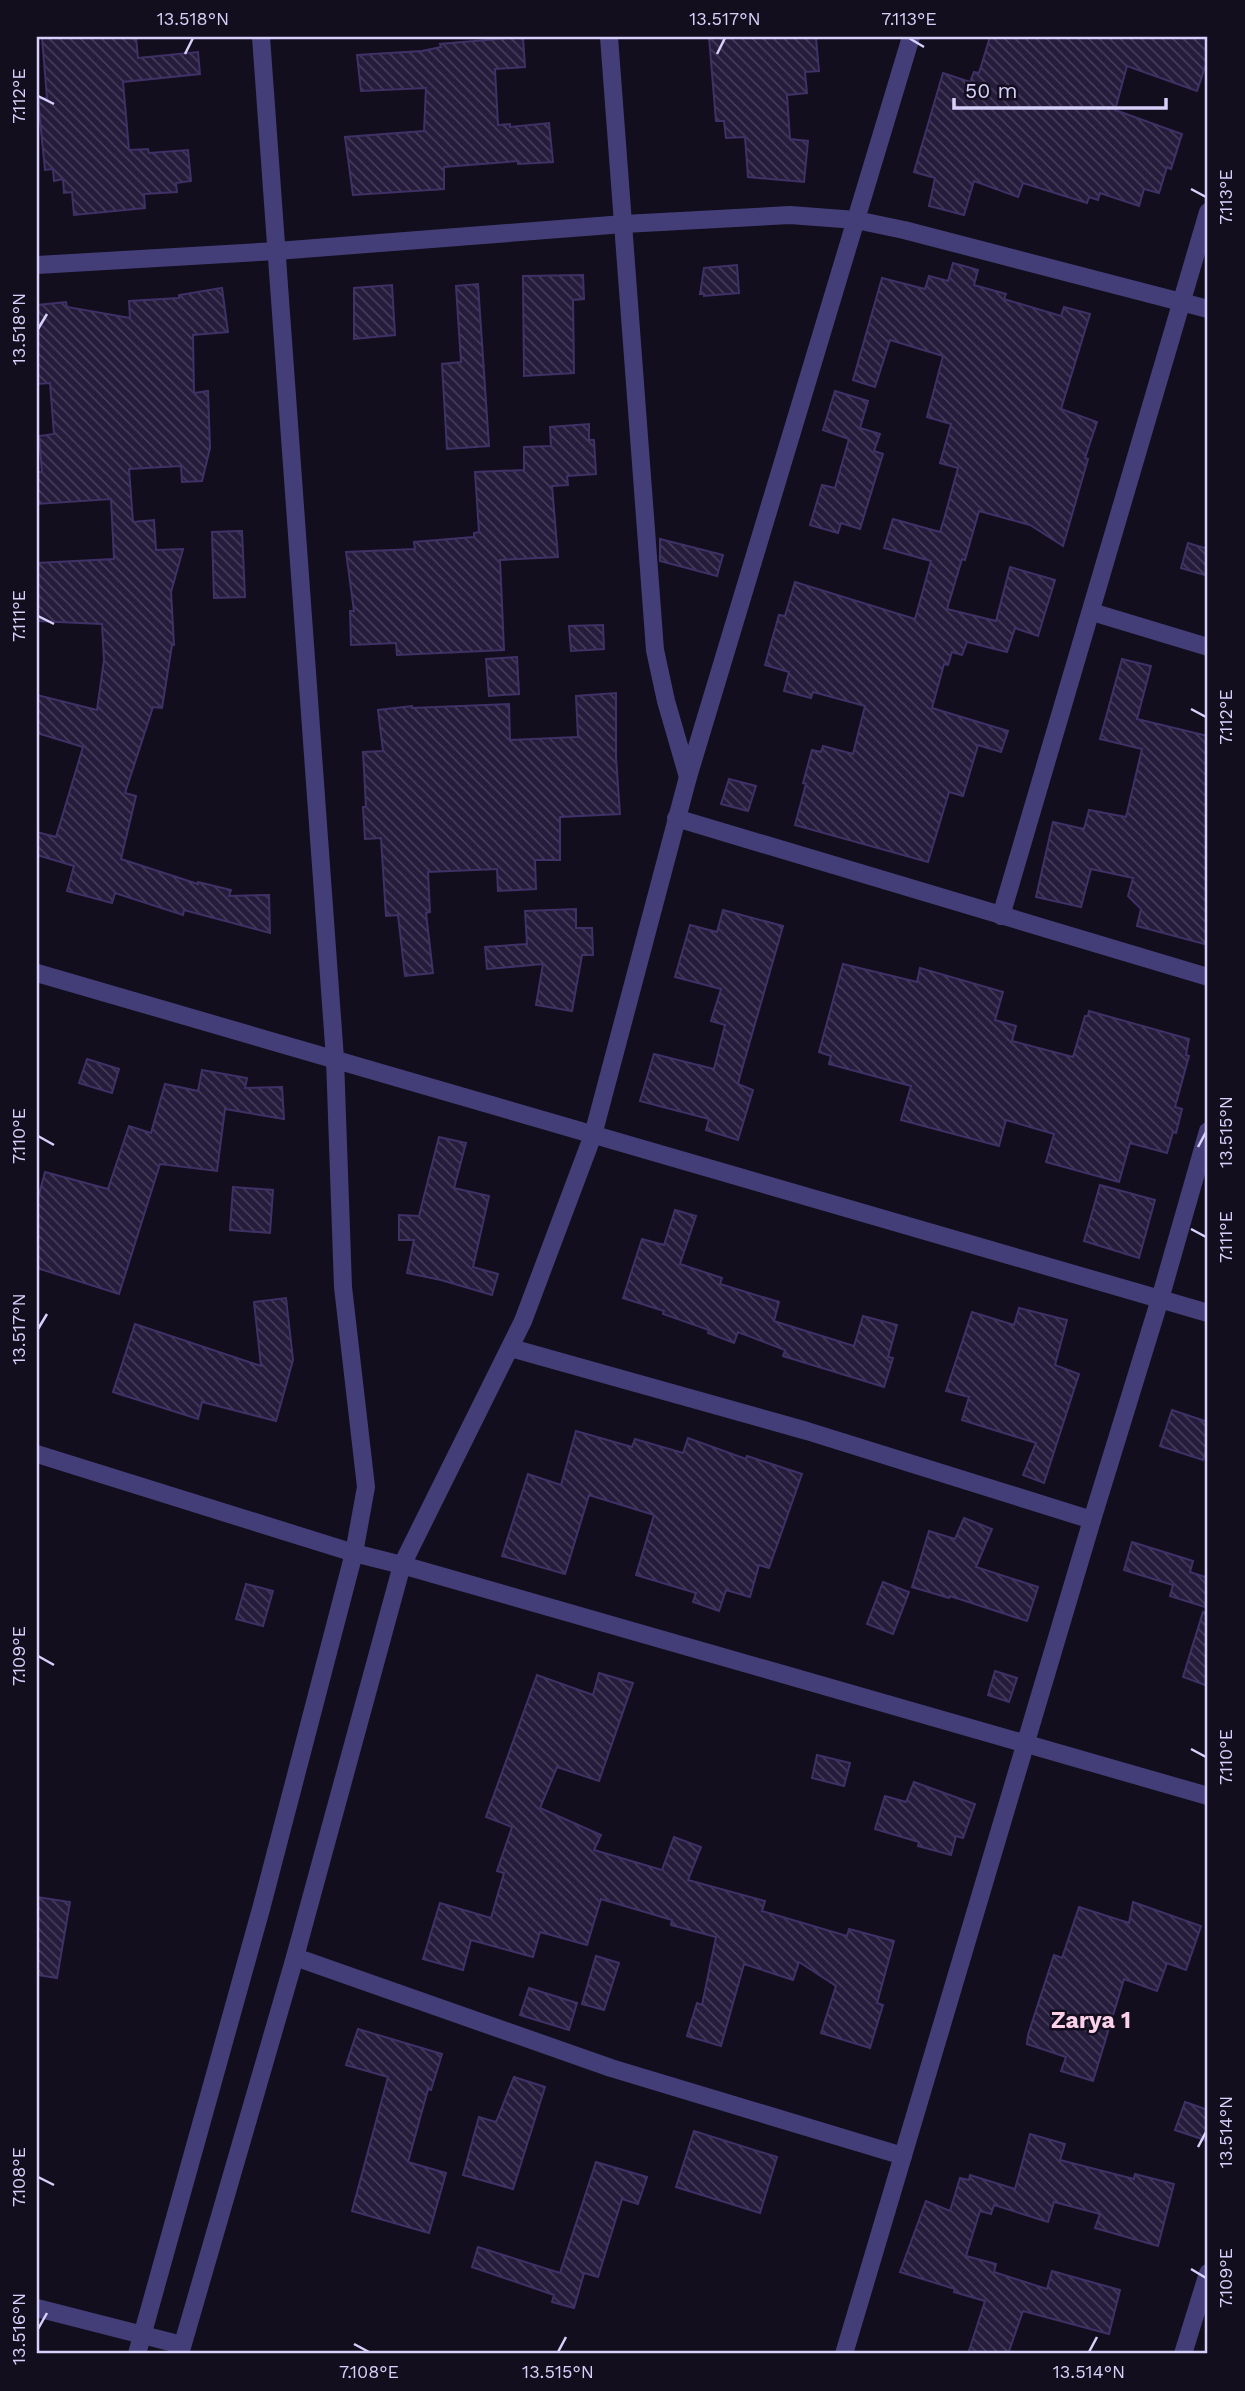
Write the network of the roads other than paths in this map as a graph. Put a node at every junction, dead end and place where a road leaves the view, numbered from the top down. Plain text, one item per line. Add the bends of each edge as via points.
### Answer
1 (261, 37) edge
2 (609, 37) edge
3 (911, 37) edge
4 (1208, 212) edge
5 (856, 220) junction
6 (624, 224) junction
7 (277, 251) junction
8 (37, 265) edge
9 (1183, 301) junction
10 (1208, 309) edge
11 (1092, 612) junction
12 (1208, 647) edge
13 (688, 777) junction
14 (676, 818) junction
15 (1001, 916) junction
16 (37, 973) edge
17 (1208, 977) edge
18 (335, 1059) junction
19 (1208, 1131) edge
20 (593, 1135) junction
21 (1160, 1299) junction
22 (1208, 1313) edge
23 (511, 1348) junction
24 (37, 1454) edge
25 (1092, 1520) junction
26 (354, 1553) junction
27 (402, 1566) junction
28 (1026, 1744) junction
29 (1208, 1796) edge
30 (295, 1957) junction
31 (903, 2157) junction
32 (1208, 2273) edge
33 (37, 2308) edge
34 (142, 2336) junction
35 (181, 2350) edge
36 (137, 2354) edge
37 (844, 2354) edge
38 (1184, 2354) edge

1 - 7 street
2 - 6 street
3 - 5 street
4 - 9 street
5 - 6 street via 790,215
5 - 9 street
5 - 13 street
6 - 7 street
6 - 13 street via 655,650
7 - 8 street
7 - 18 street
9 - 10 street
9 - 11 street
11 - 12 street
11 - 15 street
13 - 14 street
14 - 15 street
14 - 20 street
15 - 17 street
16 - 18 street
18 - 20 street
18 - 26 street via 343,1287 366,1488
19 - 21 street
20 - 21 street
20 - 23 street
21 - 22 street
21 - 25 street
23 - 25 street via 807,1431
23 - 27 street
24 - 26 street
25 - 28 street
26 - 27 street
26 - 34 street
27 - 28 street
27 - 30 street
28 - 29 street
28 - 31 street
30 - 31 street via 611,2068
30 - 35 street
31 - 37 street
32 - 38 street
33 - 34 street
34 - 35 street
34 - 36 street

